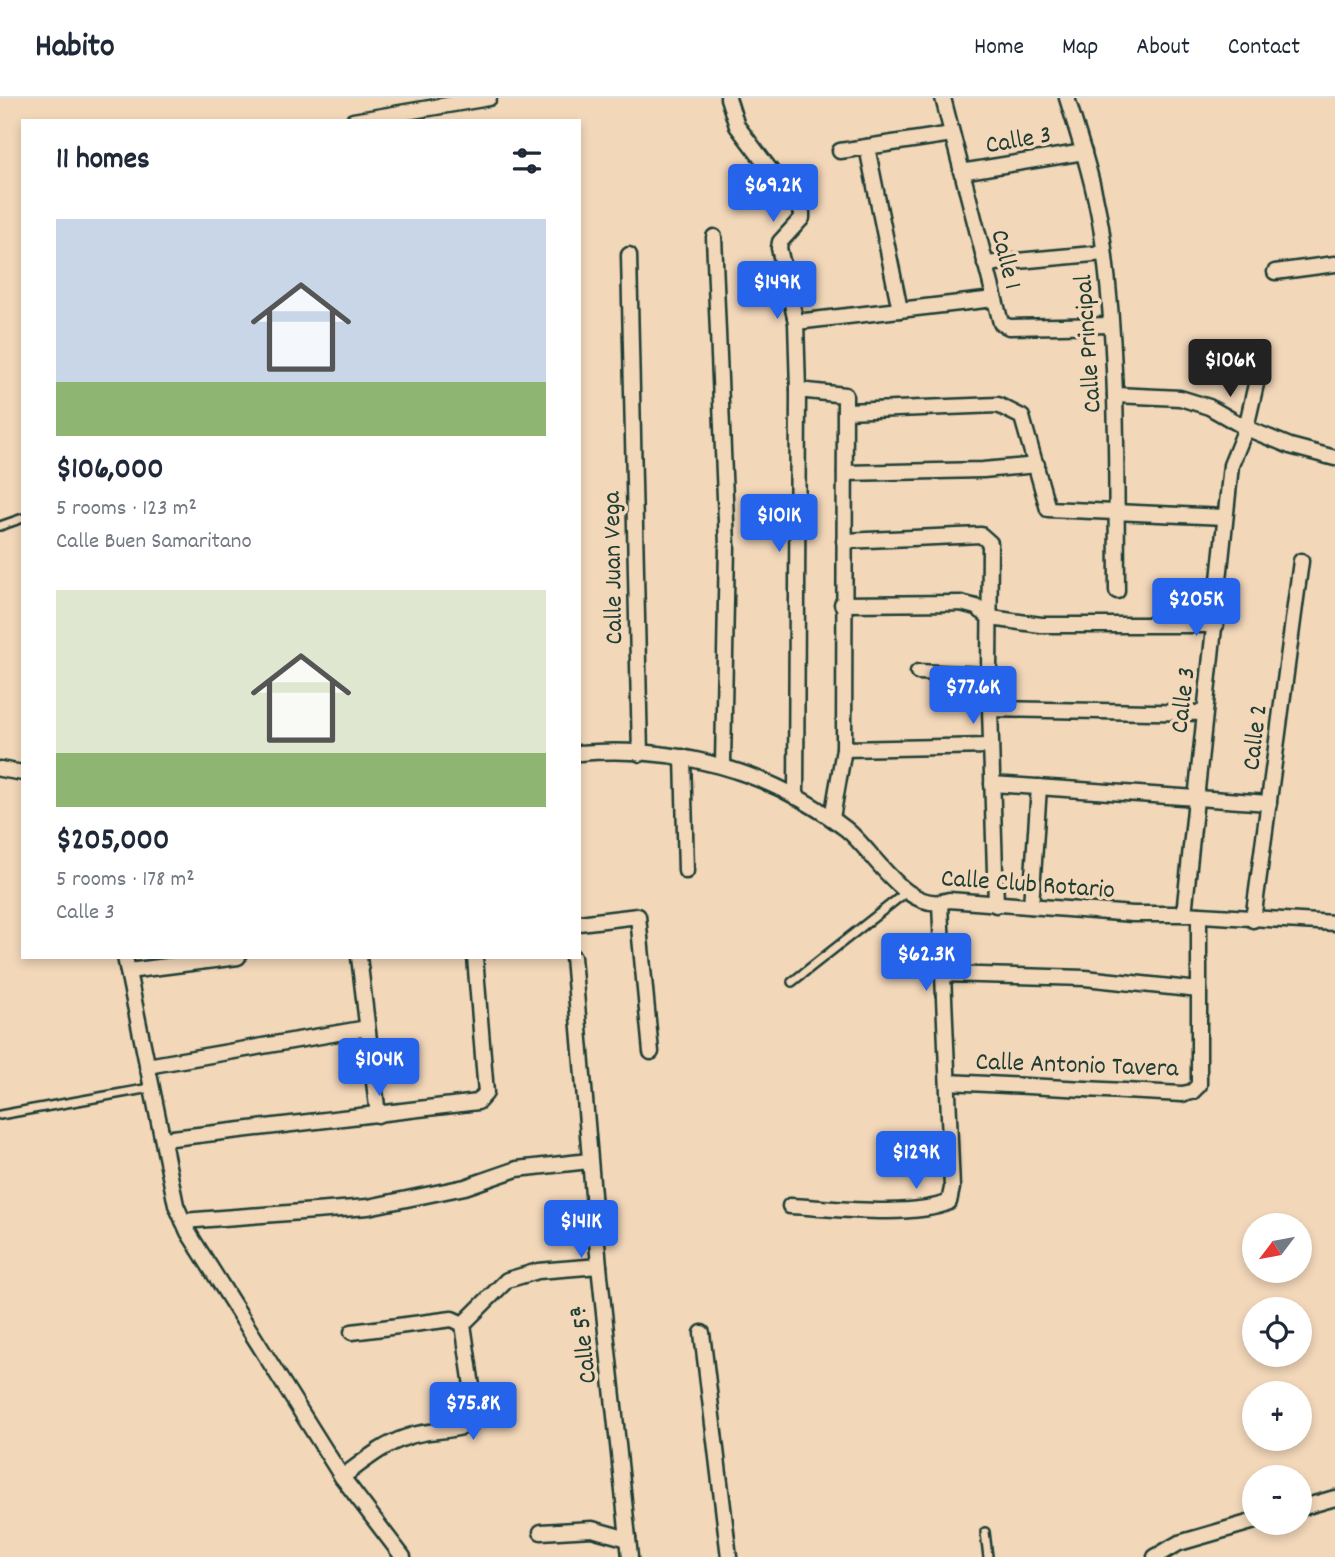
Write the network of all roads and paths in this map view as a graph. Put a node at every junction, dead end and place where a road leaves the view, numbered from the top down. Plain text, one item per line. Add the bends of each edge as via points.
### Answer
1 (489, 98) edge
2 (728, 98) edge
3 (943, 98) edge
4 (1067, 98) edge
5 (420, 115) edge
6 (376, 119) edge
7 (951, 134) junction
8 (867, 147) junction
9 (840, 151) dead end
10 (1084, 152) junction
11 (961, 172) junction
12 (714, 237) dead end
13 (1104, 253) junction
14 (629, 255) dead end
15 (985, 264) junction
16 (1335, 264) edge
17 (1275, 272) dead end
18 (994, 299) junction
19 (900, 310) junction
20 (796, 322) junction
21 (1111, 325) junction
22 (1259, 371) dead end
23 (798, 390) junction
24 (1115, 395) junction
25 (846, 411) junction
26 (1246, 428) junction
27 (1335, 458) edge
28 (1037, 465) junction
29 (845, 473) junction
30 (1117, 512) junction
31 (1225, 517) junction
32 (21, 519) edge
33 (0, 526) edge
34 (844, 541) junction
35 (1301, 561) dead end
36 (1117, 591) dead end
37 (842, 604) junction
38 (991, 618) junction
39 (1216, 625) junction
40 (918, 672) dead end
41 (989, 674) junction
42 (990, 709) junction
43 (1204, 713) junction
44 (991, 746) junction
45 (844, 749) junction
46 (581, 754) edge
47 (640, 754) junction
48 (682, 757) junction
49 (723, 764) junction
50 (0, 769) edge
51 (21, 773) edge
52 (992, 784) junction
53 (1040, 787) junction
54 (796, 797) junction
55 (1196, 797) junction
56 (1269, 803) junction
57 (832, 818) junction
58 (686, 871) dead end
59 (905, 893) junction
60 (940, 903) junction
61 (996, 905) junction
62 (1031, 906) junction
63 (1192, 915) junction
64 (1253, 920) junction
65 (581, 923) edge
66 (1335, 923) edge
67 (206, 959) edge
68 (359, 959) edge
69 (475, 959) edge
70 (573, 959) edge
71 (127, 964) edge
72 (943, 974) junction
73 (792, 982) dead end
74 (1199, 989) junction
75 (367, 1028) junction
76 (651, 1052) dead end
77 (147, 1066) junction
78 (948, 1082) junction
79 (150, 1088) junction
80 (0, 1115) edge
81 (378, 1115) junction
82 (164, 1139) junction
83 (589, 1161) junction
84 (790, 1206) dead end
85 (183, 1221) junction
86 (599, 1266) junction
87 (463, 1324) junction
88 (352, 1332) dead end
89 (702, 1333) dead end
90 (342, 1477) junction
91 (1335, 1498) edge
92 (1312, 1505) edge
93 (1242, 1526) edge
94 (541, 1532) dead end
95 (985, 1532) dead end
96 (628, 1539) junction
97 (1179, 1550) edge
98 (403, 1557) edge
99 (630, 1557) edge
100 (729, 1557) edge
101 (988, 1557) edge
102 (1156, 1557) edge

1 - 5 street
2 - 20 street via 737,126 802,212 779,248
3 - 7 street, Calle 1
4 - 10 street, Calle Principal
5 - 6 street
7 - 8 street
7 - 11 street, Calle 1
8 - 9 street
8 - 19 street
10 - 11 street, Calle 3
10 - 13 street, Calle Principal
11 - 15 street, Calle 1
12 - 49 street via 727,545
13 - 15 street
13 - 21 street, Calle Principal
14 - 47 street, Calle Juan Vega
15 - 18 street, Calle 1
16 - 17 street
18 - 19 street
18 - 21 street, Calle 1 via 1000,323 1009,327
19 - 20 street
20 - 23 street
21 - 24 street, Calle Principal
22 - 26 street, Calle 3
23 - 25 street via 845,395
23 - 54 street
24 - 26 street via 1180,398 1209,407
24 - 30 street, Calle Principal
25 - 28 street via 998,405 1022,416
25 - 29 street
26 - 27 street
26 - 31 street, Calle 3 via 1231,465
28 - 29 street
28 - 30 street via 1048,509
29 - 34 street
30 - 31 street
30 - 36 street, Calle Principal
31 - 39 street, Calle 3
32 - 33 lane
34 - 37 street
34 - 38 street via 986,538 990,543
35 - 56 street, Calle 2
37 - 38 street via 961,603
37 - 45 street
38 - 39 street via 1041,625
38 - 41 street
39 - 43 street, Calle 3
40 - 41 street
41 - 42 street
42 - 43 street
42 - 44 street
43 - 55 street, Calle 3
44 - 45 street
44 - 52 street
45 - 57 street
46 - 47 street, Calle Club Rotario
47 - 48 street, Calle Club Rotario
48 - 49 street, Calle Club Rotario
48 - 58 street
49 - 54 street, Calle Club Rotario
50 - 51 street
52 - 53 street
52 - 61 street
53 - 55 street
53 - 62 street
54 - 57 street, Calle Club Rotario
55 - 56 street
55 - 63 street, Calle 3
56 - 64 street, Calle 2
57 - 59 street, Calle Club Rotario via 870,851
59 - 60 street, Calle Club Rotario
59 - 73 lane
60 - 61 street, Calle Club Rotario
60 - 72 street
61 - 62 street, Calle Club Rotario
62 - 63 street, Calle Club Rotario
63 - 64 street, Calle Club Rotario
63 - 74 street, Calle Antonio Tavera
64 - 66 street, Calle Club Rotario
65 - 76 street via 638,916
67 - 71 street
68 - 75 street
69 - 81 street via 483,1099
70 - 83 street, Calle 5ª
71 - 77 street
72 - 74 street via 1084,978
72 - 78 street
74 - 78 street, Calle Antonio Tavera via 1199,1085 1192,1092
75 - 77 street
75 - 81 street
77 - 79 street
78 - 84 street via 949,1202 938,1207 872,1210
79 - 80 lane
79 - 82 street
81 - 82 street
82 - 85 street
83 - 85 street via 517,1169 465,1186 368,1207
83 - 86 street, Calle 5ª
85 - 90 street
86 - 87 street via 538,1271 507,1280
86 - 96 street, Calle 5ª
87 - 88 street via 452,1319
87 - 90 street via 476,1414 471,1424 409,1436 382,1448
89 - 100 street
90 - 98 street
91 - 92 street
93 - 97 street
94 - 96 street via 592,1529
95 - 101 lane
96 - 99 street, Calle 5ª
97 - 102 street

